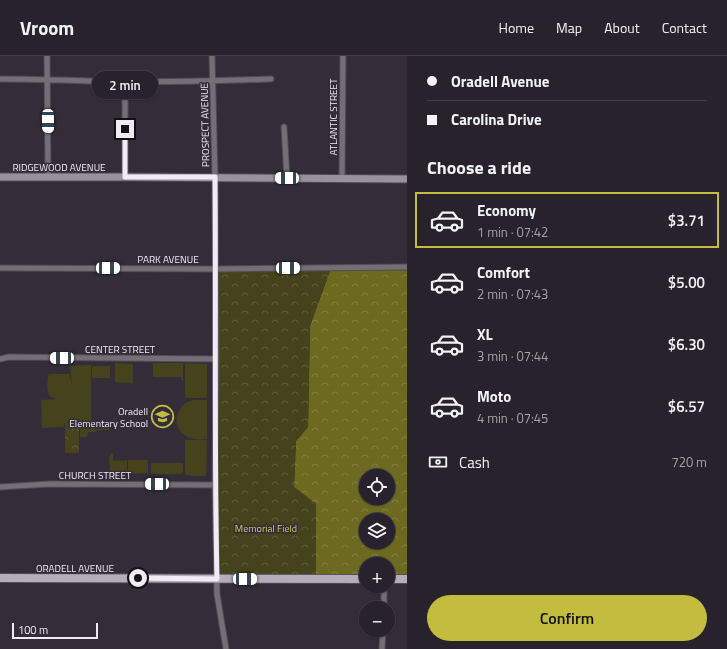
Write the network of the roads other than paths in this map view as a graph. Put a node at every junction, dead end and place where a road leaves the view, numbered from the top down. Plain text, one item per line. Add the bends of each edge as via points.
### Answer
1 (47, 56) edge
2 (212, 56) edge
3 (343, 56) edge
4 (0, 79) edge
5 (47, 79) junction
6 (271, 79) dead end
7 (125, 82) junction
8 (213, 82) junction
9 (284, 127) dead end
10 (0, 177) edge
11 (48, 177) junction
12 (125, 177) junction
13 (215, 177) junction
14 (287, 178) junction
15 (342, 178) junction
16 (407, 179) edge
17 (407, 267) edge
18 (0, 268) edge
19 (215, 269) junction
20 (0, 359) edge
21 (216, 359) junction
22 (215, 485) junction
23 (0, 487) edge
24 (0, 578) edge
25 (217, 579) junction
26 (359, 579) edge
27 (395, 579) edge
28 (407, 579) edge
29 (383, 637) edge
30 (226, 649) edge
31 (382, 649) edge

1 - 5 street
2 - 8 street, PROSPECT AVENUE
3 - 15 street, ATLANTIC STREET
4 - 5 street
5 - 7 street
5 - 11 street
6 - 8 street
7 - 8 street
7 - 12 street
8 - 13 street, PROSPECT AVENUE
9 - 14 street
10 - 11 street, RIDGEWOOD AVENUE
11 - 12 street, RIDGEWOOD AVENUE
12 - 13 street, RIDGEWOOD AVENUE
13 - 14 street, RIDGEWOOD AVENUE
13 - 19 street, PROSPECT AVENUE
14 - 15 street, RIDGEWOOD AVENUE
15 - 16 street, RIDGEWOOD AVENUE
17 - 19 street, PARK AVENUE
18 - 19 street, PARK AVENUE
19 - 21 street, PROSPECT AVENUE
20 - 21 street, CENTER STREET
21 - 22 street, PROSPECT AVENUE
22 - 23 street, CHURCH STREET via 48,484
22 - 25 street, PROSPECT AVENUE
24 - 25 main road, ORADELL AVENUE
25 - 26 main road, ORADELL AVENUE
25 - 30 street, PROSPECT AVENUE
27 - 28 main road
29 - 31 street

